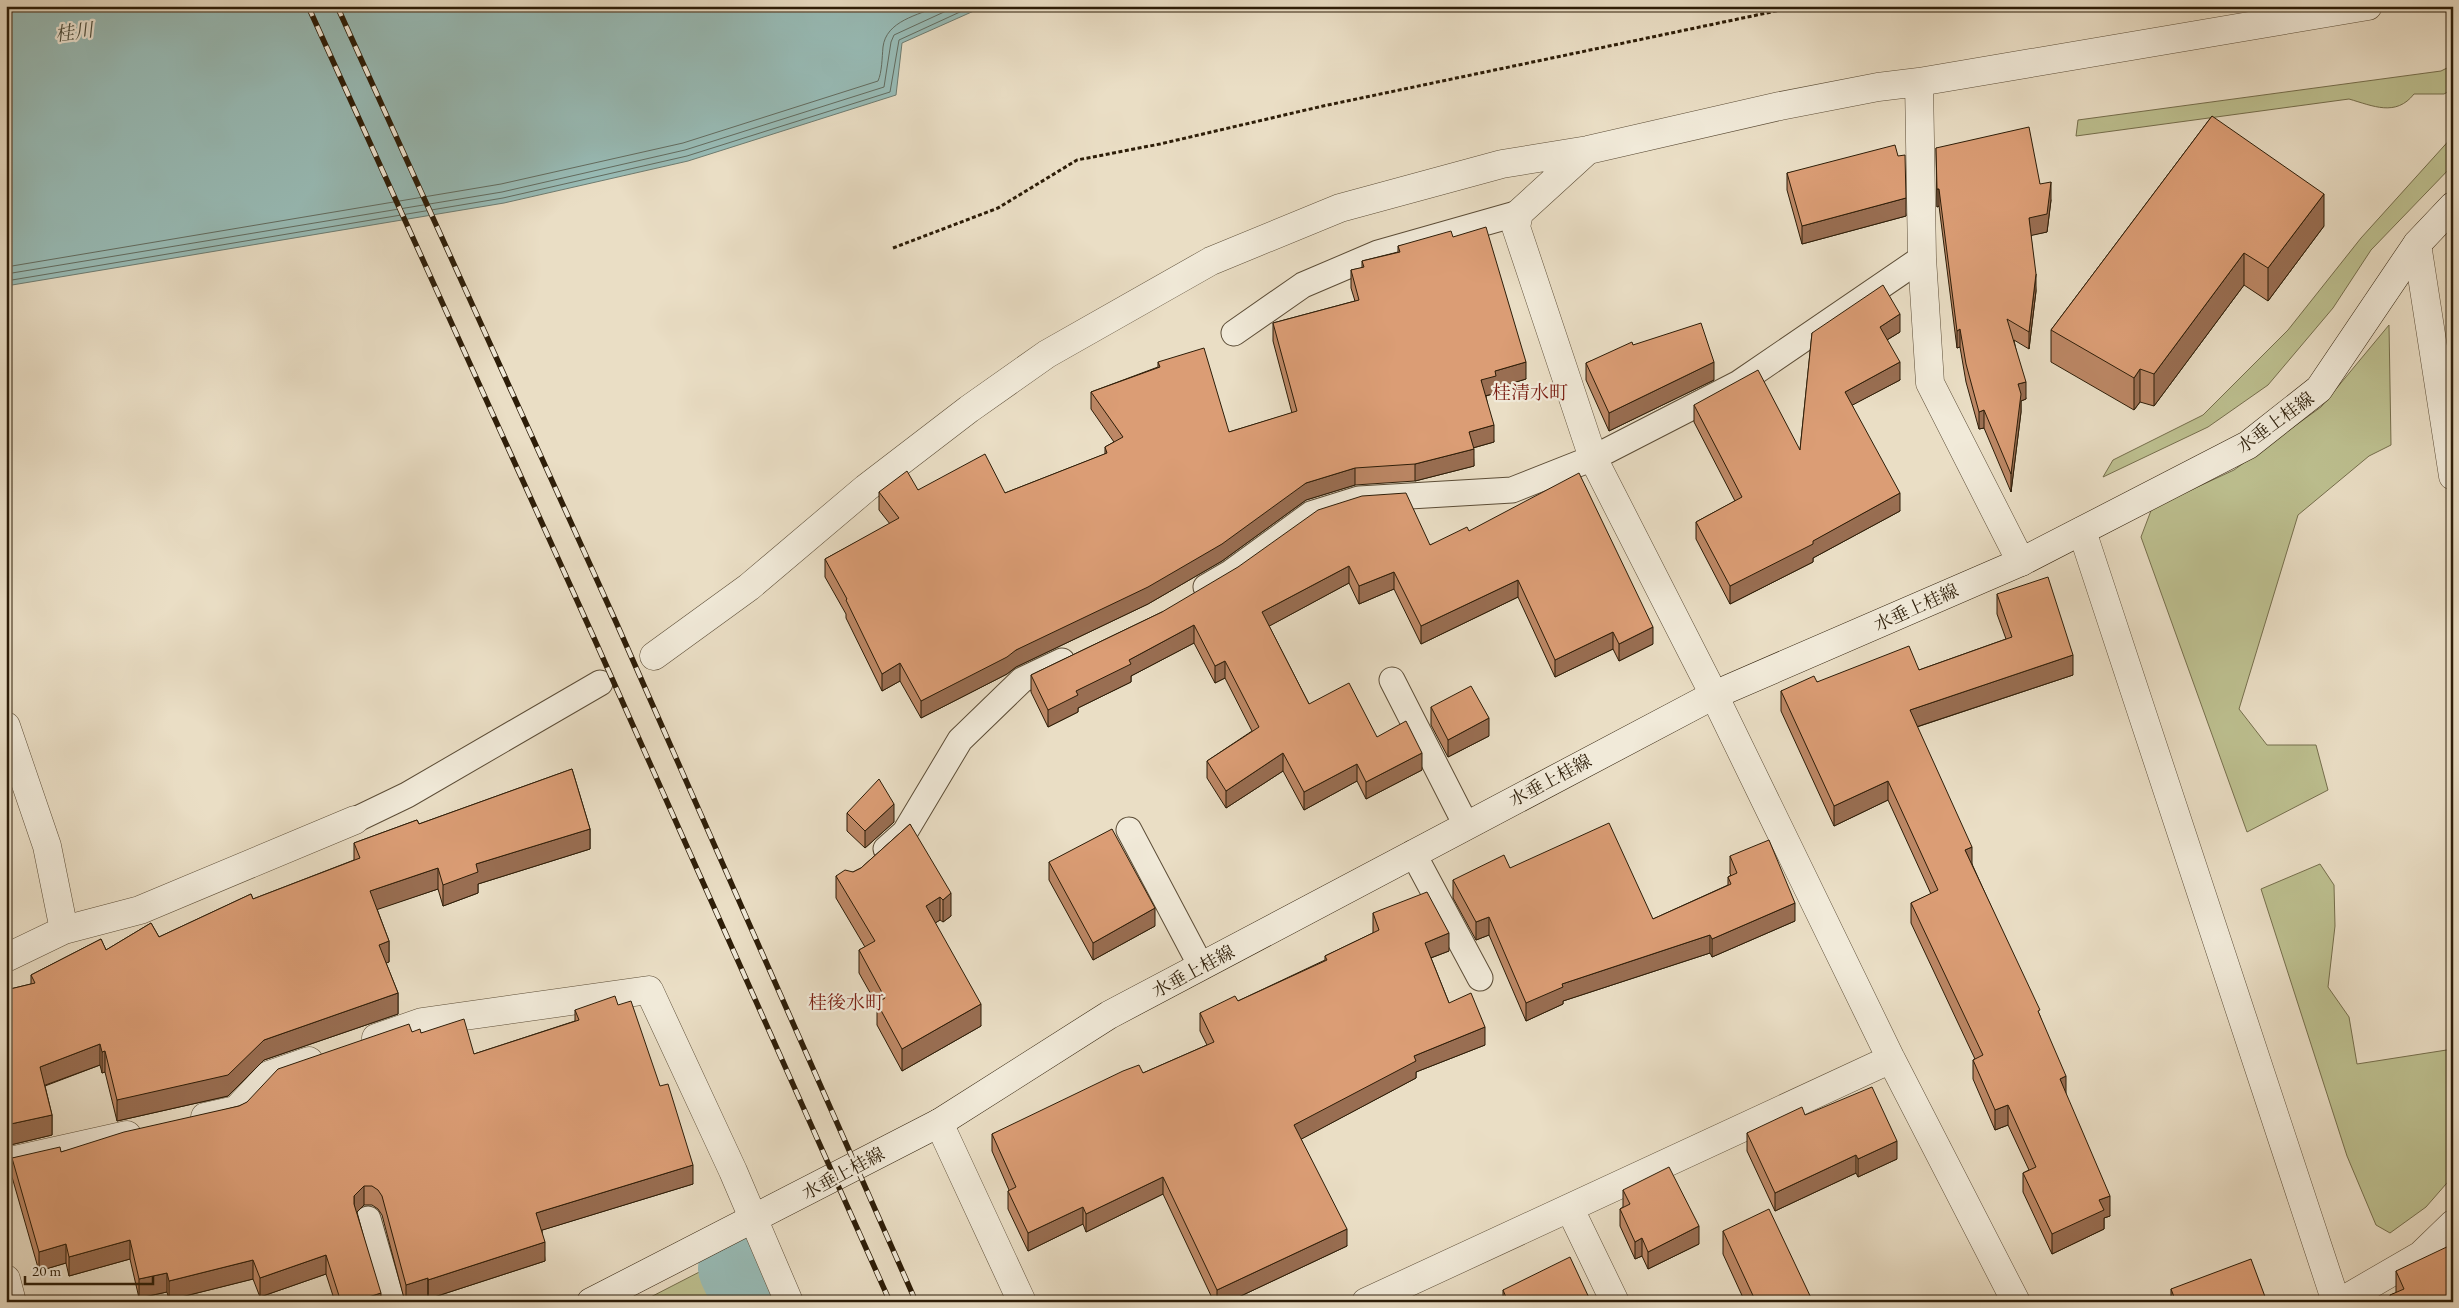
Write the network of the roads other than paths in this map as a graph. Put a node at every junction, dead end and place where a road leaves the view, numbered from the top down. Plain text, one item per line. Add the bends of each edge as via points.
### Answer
1 (2368, 6) edge
2 (1919, 82) junction
3 (1588, 150) junction
4 (2453, 206) edge
5 (1519, 213) junction
6 (2418, 244) junction
7 (1922, 258) junction
8 (1234, 332) dead end
9 (1593, 458) junction
10 (2453, 476) edge
11 (2082, 531) junction
12 (2021, 562) junction
13 (1188, 597) edge
14 (1084, 651) edge
15 (654, 656) dead end
16 (1392, 680) dead end
17 (600, 683) dead end
18 (1714, 695) junction
19 (6, 726) edge
20 (355, 820) joint
21 (1466, 825) junction
22 (1129, 830) dead end
23 (1413, 853) junction
24 (872, 862) edge
25 (64, 930) junction
26 (6, 958) edge
27 (1201, 966) junction
28 (1480, 978) dead end
29 (1891, 1059) junction
30 (178, 1123) edge
31 (939, 1123) junction
32 (150, 1130) edge
33 (6, 1162) edge
34 (1570, 1209) junction
35 (368, 1219) dead end
36 (754, 1220) junction
37 (2453, 1224) edge
38 (6, 1279) edge
39 (12, 1302) edge
40 (392, 1302) edge
41 (591, 1302) edge
42 (789, 1302) edge
43 (1022, 1302) edge
44 (1366, 1302) edge
45 (1615, 1302) edge
46 (2016, 1302) edge
47 (2336, 1302) edge
48 (2340, 1302) edge

1 - 2 street
2 - 3 street via 1780,106
2 - 7 street
3 - 5 street
3 - 15 street via 1502,164 1340,208 1211,261 1047,354 866,488 749,587
4 - 6 street, 水垂上桂線
5 - 8 lane via 1378,253 1303,285
5 - 9 street via 1516,228
6 - 10 street
6 - 11 street, 水垂上桂線 via 2319,389 2248,445
7 - 9 lane via 1739,383
7 - 12 street via 1930,383
9 - 13 lane via 1512,490 1360,499 1311,514 1230,573
9 - 18 street
11 - 12 street, 水垂上桂線
11 - 47 street
12 - 18 street, 水垂上桂線
14 - 24 lane via 1022,680 960,740 906,832
16 - 21 lane
17 - 20 lane via 407,795
18 - 21 street, 水垂上桂線
18 - 29 street
19 - 25 street via 47,846
20 - 25 street via 140,910
21 - 23 street, 水垂上桂線
22 - 27 lane
23 - 27 street, 水垂上桂線
23 - 28 lane
25 - 26 street
27 - 31 street, 水垂上桂線 via 1109,1015
29 - 34 street
29 - 46 street
30 - 36 street via 236,1110 269,1075 422,1022 649,990
31 - 36 street, 水垂上桂線
31 - 43 street
32 - 33 street
34 - 44 street
34 - 45 street
35 - 40 lane
36 - 41 street, 水垂上桂線
36 - 42 street
37 - 48 street via 2421,1255
38 - 39 street

